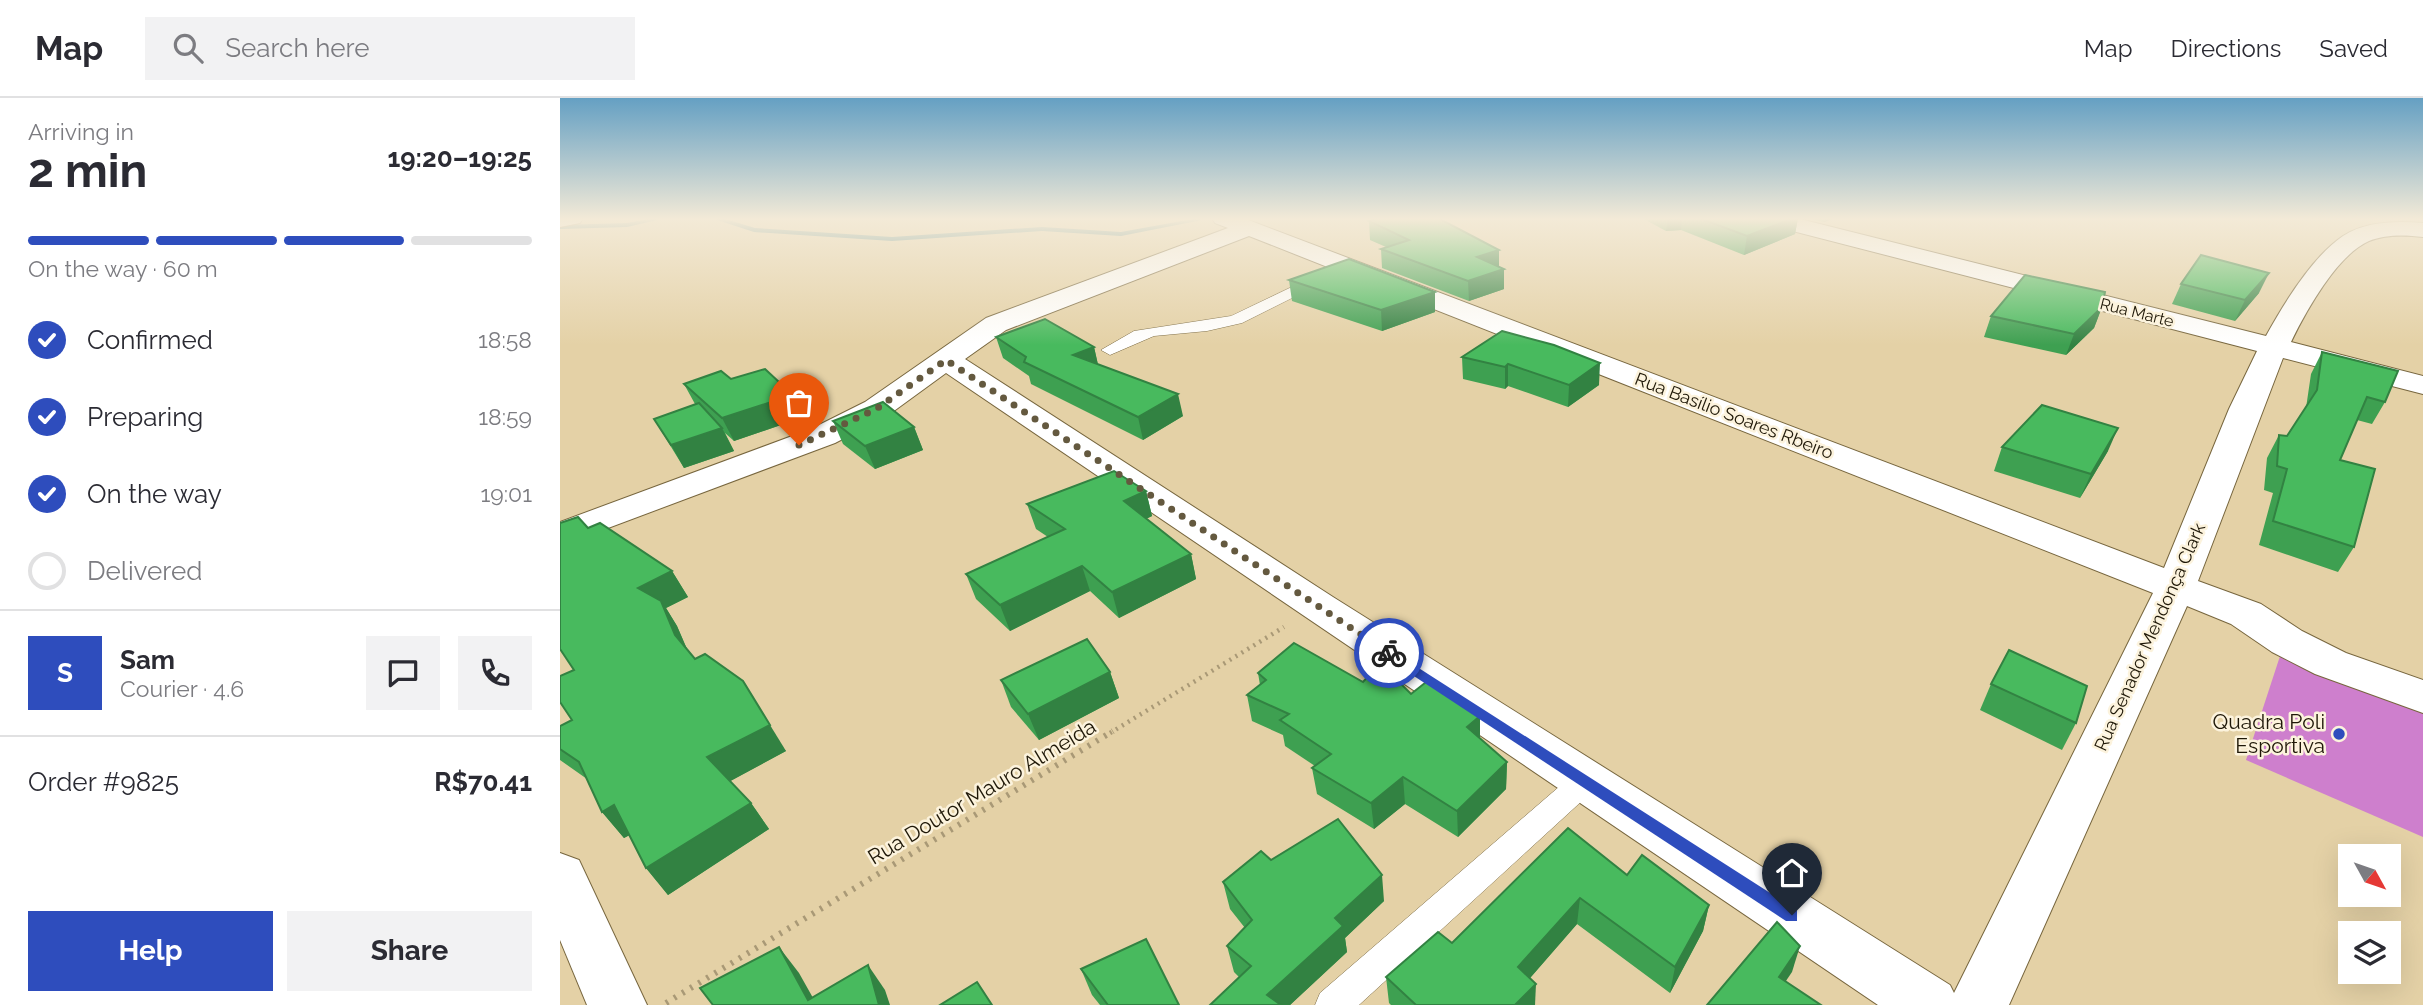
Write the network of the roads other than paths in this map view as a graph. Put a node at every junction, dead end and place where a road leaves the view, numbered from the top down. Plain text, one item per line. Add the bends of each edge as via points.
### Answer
1 (1147, 260) edge
2 (1332, 260) edge
3 (1935, 260) edge
4 (2332, 260) edge
5 (1347, 266) junction
6 (2272, 347) junction
7 (1110, 350) dead end
8 (946, 360) junction
9 (2423, 385) edge
10 (560, 535) edge
11 (2176, 587) junction
12 (2423, 697) edge
13 (1585, 781) junction
14 (560, 876) edge
15 (617, 1005) edge
16 (1333, 1005) edge
17 (1929, 1005) edge
18 (1979, 1005) edge

1 - 8 street via 996,324
2 - 5 street, Rua Basílio Soares Rbeiro
3 - 6 street, Rua Marte
4 - 6 street, Rua Senador Mendonça Clark
5 - 7 lane via 1228,322 1145,332
5 - 11 street, Rua Basílio Soares Rbeiro
6 - 9 street, Rua Marte
6 - 11 street, Rua Senador Mendonça Clark
8 - 10 street via 876,409 823,436
8 - 13 street
11 - 12 street, Rua Basílio Soares Rbeiro via 2246,614 2301,651
11 - 18 street, Rua Senador Mendonça Clark
13 - 16 lane
13 - 17 street
14 - 15 street

